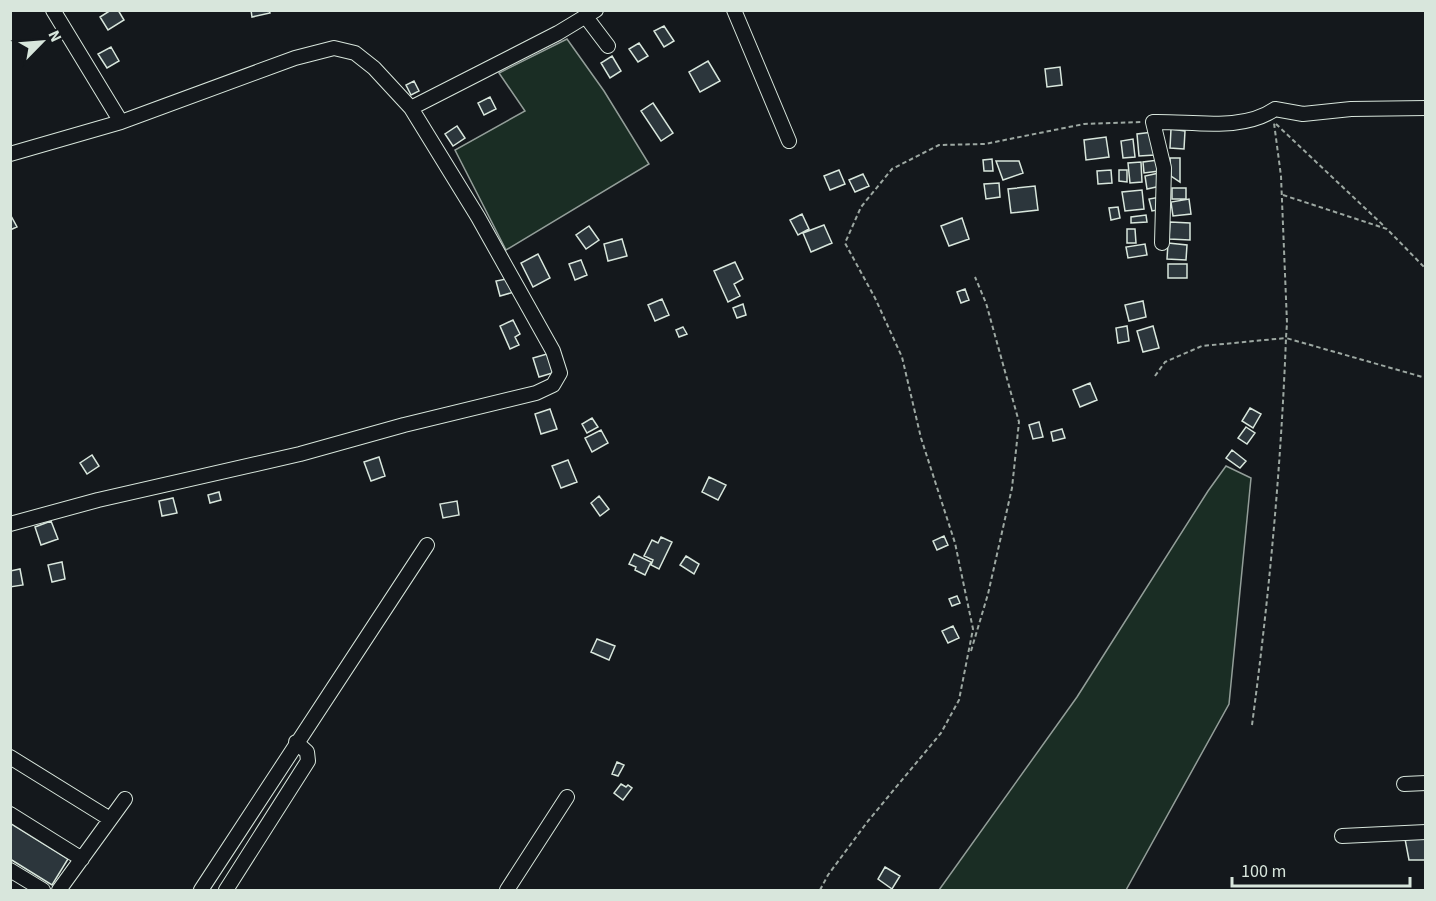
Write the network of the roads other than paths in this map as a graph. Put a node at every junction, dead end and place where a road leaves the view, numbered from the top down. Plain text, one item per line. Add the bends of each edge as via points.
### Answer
1 (53, 10) edge
2 (734, 10) edge
3 (591, 14) edge
4 (608, 46) dead end
5 (411, 108) junction
6 (1425, 108) edge
7 (121, 122) junction
8 (789, 141) dead end
9 (10, 154) edge
10 (1162, 243) dead end
11 (10, 524) edge
12 (427, 545) dead end
13 (296, 742) junction
14 (10, 757) edge
15 (1425, 783) edge
16 (1404, 784) dead end
17 (567, 797) dead end
18 (125, 799) dead end
19 (10, 814) edge
20 (110, 819) junction
21 (1425, 832) edge
22 (1342, 836) dead end
23 (82, 859) junction
24 (10, 870) edge
25 (43, 891) edge
26 (59, 891) edge
27 (201, 891) edge
28 (226, 891) edge
29 (507, 891) edge

1 - 7 street
2 - 8 street
3 - 4 street
3 - 5 street
5 - 7 street via 365,59 334,48 295,58
5 - 11 street via 553,351 560,373 553,385 536,393 300,454
6 - 10 street via 1303,114 1275,109 1264,117 1230,122 1153,122 1164,168
7 - 9 street
12 - 13 street
13 - 27 street
13 - 28 street via 307,753 308,761
14 - 20 street
15 - 16 street
17 - 29 street
18 - 20 street
19 - 23 street
20 - 23 street
21 - 22 street
23 - 26 street
24 - 25 street

